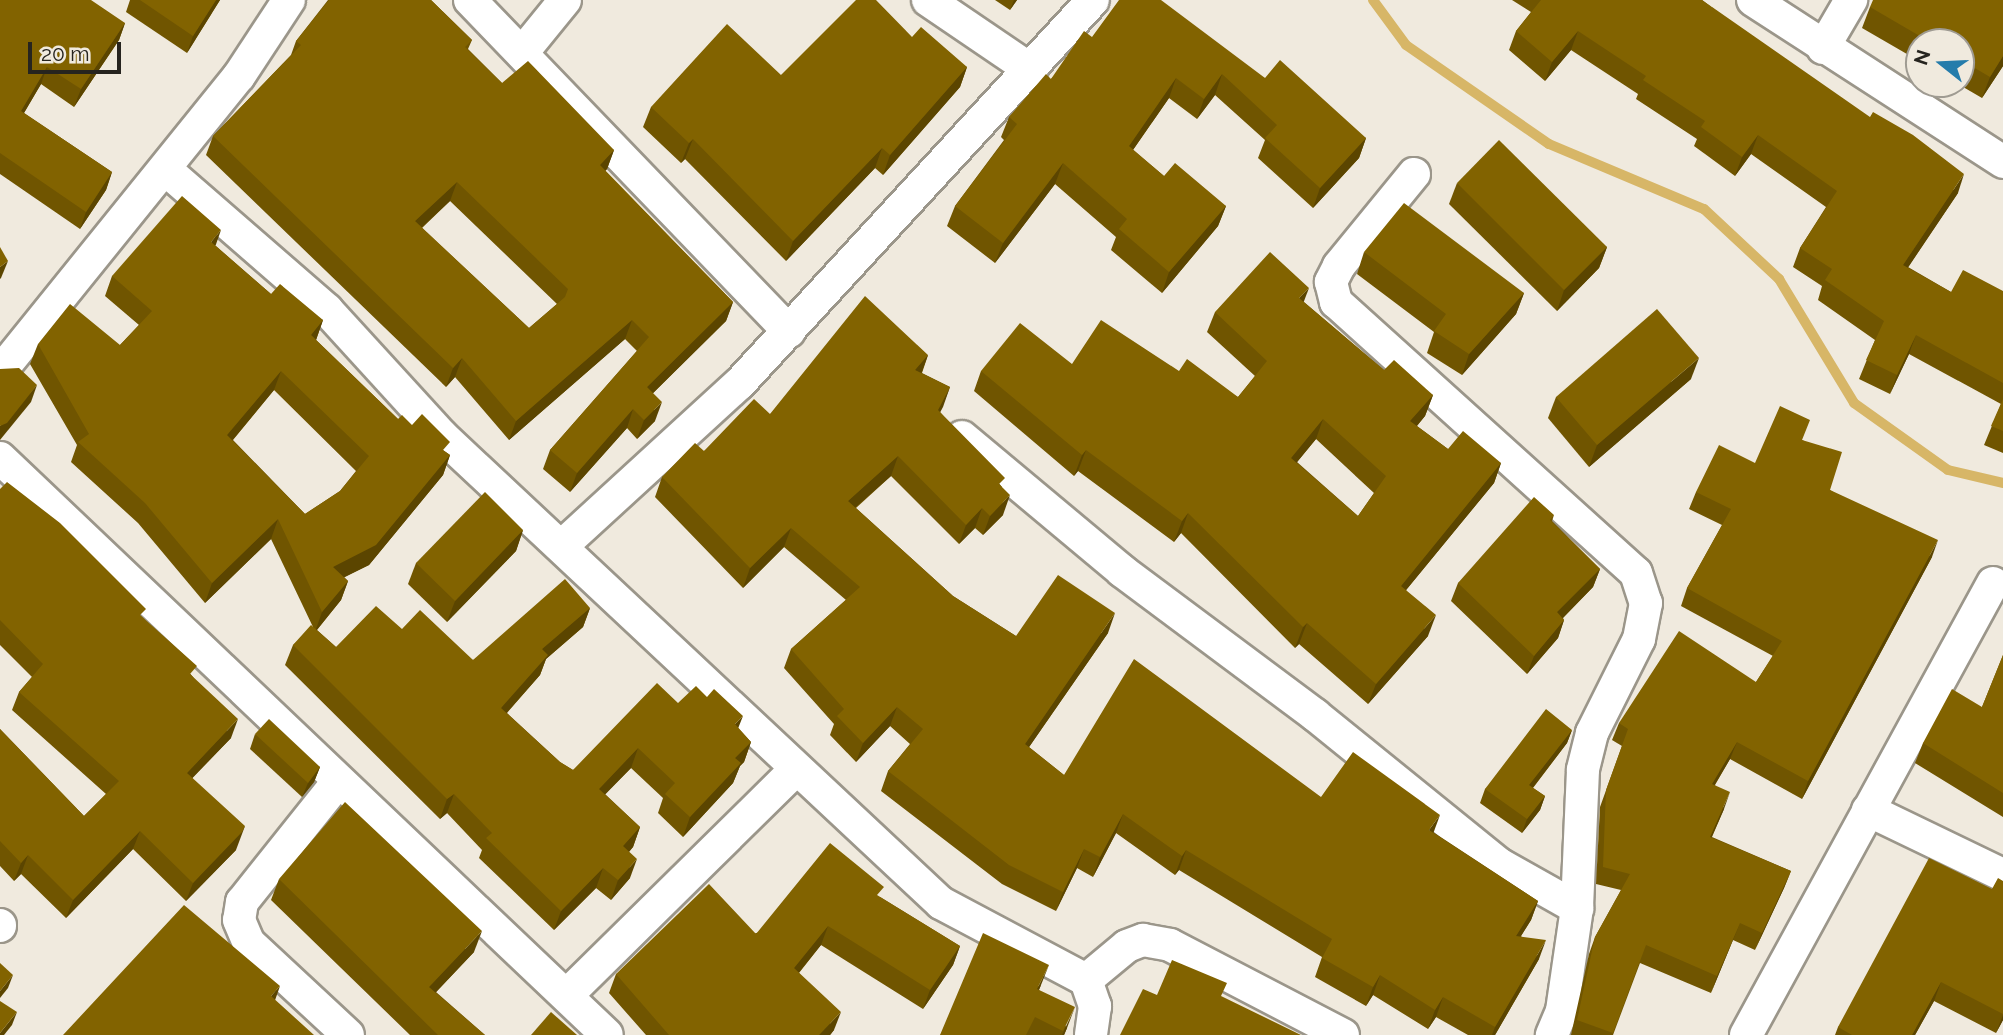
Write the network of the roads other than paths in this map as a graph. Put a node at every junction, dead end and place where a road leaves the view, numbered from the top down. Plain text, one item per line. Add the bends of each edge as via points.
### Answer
1 (289, 0) edge
2 (470, 0) edge
3 (565, 0) edge
4 (928, 0) edge
5 (1093, 0) edge
6 (1752, 0) edge
7 (1851, 0) edge
8 (1823, 48) junction
9 (522, 53) junction
10 (1031, 70) junction
11 (2003, 162) edge
12 (165, 169) junction
13 (1414, 174) dead end
14 (789, 332) junction
15 (4, 358) edge
16 (962, 437) edge
17 (0, 458) edge
18 (563, 545) junction
19 (1993, 583) dead end
20 (794, 771) junction
21 (337, 783) junction
22 (1868, 810) junction
23 (2003, 875) edge
24 (1577, 908) junction
25 (1086, 980) junction
26 (567, 995) junction
27 (348, 1035) edge
28 (607, 1035) edge
29 (1091, 1035) edge
30 (1343, 1035) edge
31 (1552, 1035) edge
32 (1746, 1035) edge

1 - 12 street
2 - 9 street
3 - 9 street
4 - 10 street
5 - 10 street
6 - 8 street
7 - 8 street
8 - 11 street
9 - 14 street
10 - 14 street via 881,225
12 - 15 street
12 - 18 street via 327,310 440,435
13 - 24 street via 1339,266 1331,282 1336,302 1636,573 1646,603 1639,639 1592,733 1583,769
14 - 18 street via 642,479
16 - 24 street via 1122,571 1315,715 1499,864
17 - 21 street
18 - 20 street
19 - 22 street
20 - 25 street via 963,919
20 - 26 street
21 - 26 street
21 - 27 street via 242,902 239,919 249,943
22 - 23 street
22 - 32 street
24 - 31 street via 1562,1011
25 - 29 street via 1095,1006
25 - 30 street via 1127,946 1143,940 1170,944
26 - 28 street

